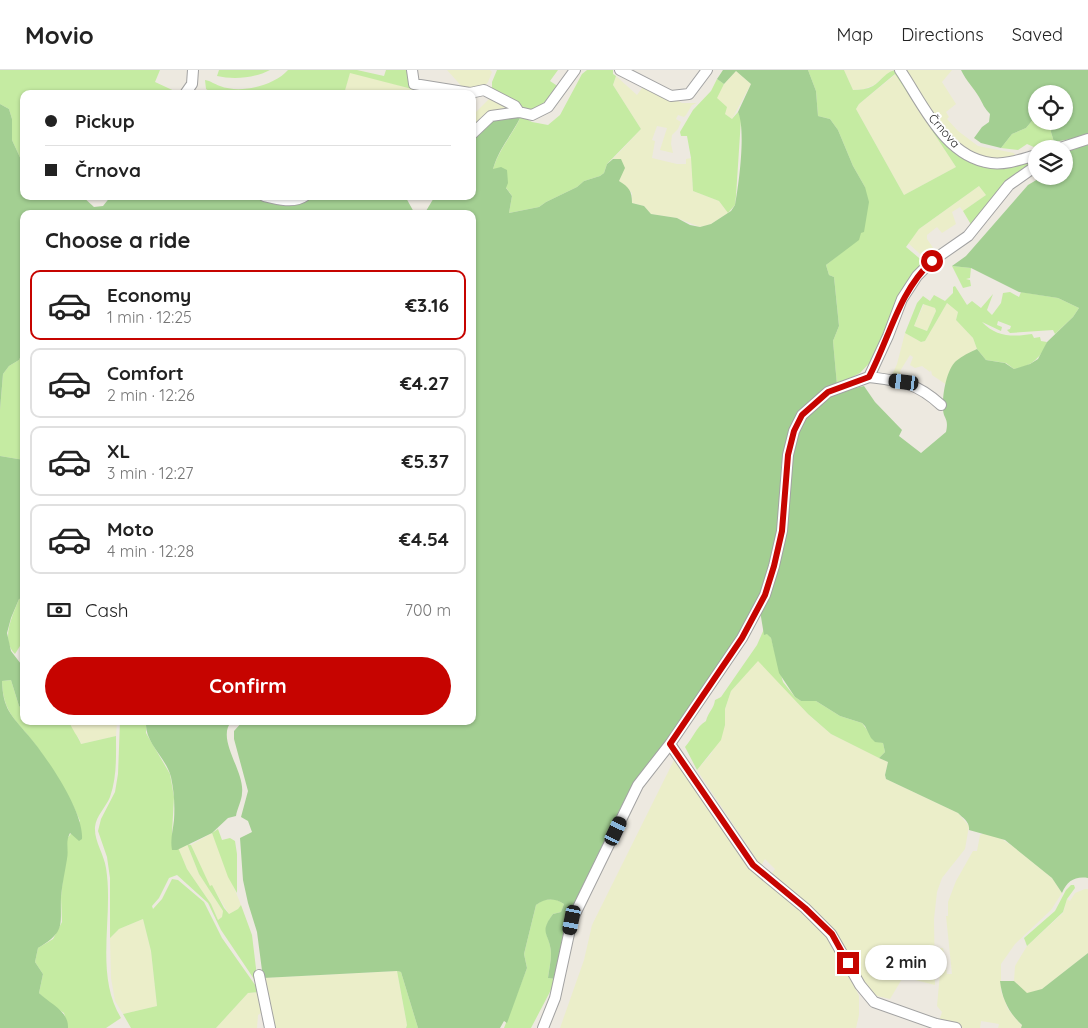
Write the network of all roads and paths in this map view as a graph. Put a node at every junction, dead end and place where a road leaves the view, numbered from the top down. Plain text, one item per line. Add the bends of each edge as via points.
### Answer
1 (193, 70) edge
2 (412, 70) edge
3 (574, 70) edge
4 (620, 70) edge
5 (707, 70) edge
6 (900, 70) edge
7 (188, 90) edge
8 (451, 90) edge
9 (476, 92) edge
10 (519, 112) junction
11 (476, 130) edge
12 (1088, 139) edge
13 (1073, 144) edge
14 (1028, 157) edge
15 (1028, 172) edge
16 (869, 377) junction
17 (941, 405) dead end
18 (670, 744) junction
19 (259, 975) dead end
20 (270, 1028) edge
21 (543, 1028) edge
22 (956, 1028) edge

1 - 7 street via 192,84
2 - 8 street via 414,84
3 - 10 street via 548,106 539,113
4 - 5 street via 671,96 689,94
6 - 14 street, Črnova via 930,117 962,152 993,163
9 - 10 street via 484,90 515,106
10 - 11 street via 491,116
12 - 13 street
15 - 16 street via 1009,185 968,236 916,276 902,299
16 - 17 street via 904,382
16 - 18 street via 828,392 802,415 788,455 782,531 765,595 742,638
18 - 21 street via 638,785 572,920 555,998
18 - 22 street via 753,865 832,934 860,985 874,1002
19 - 20 street

